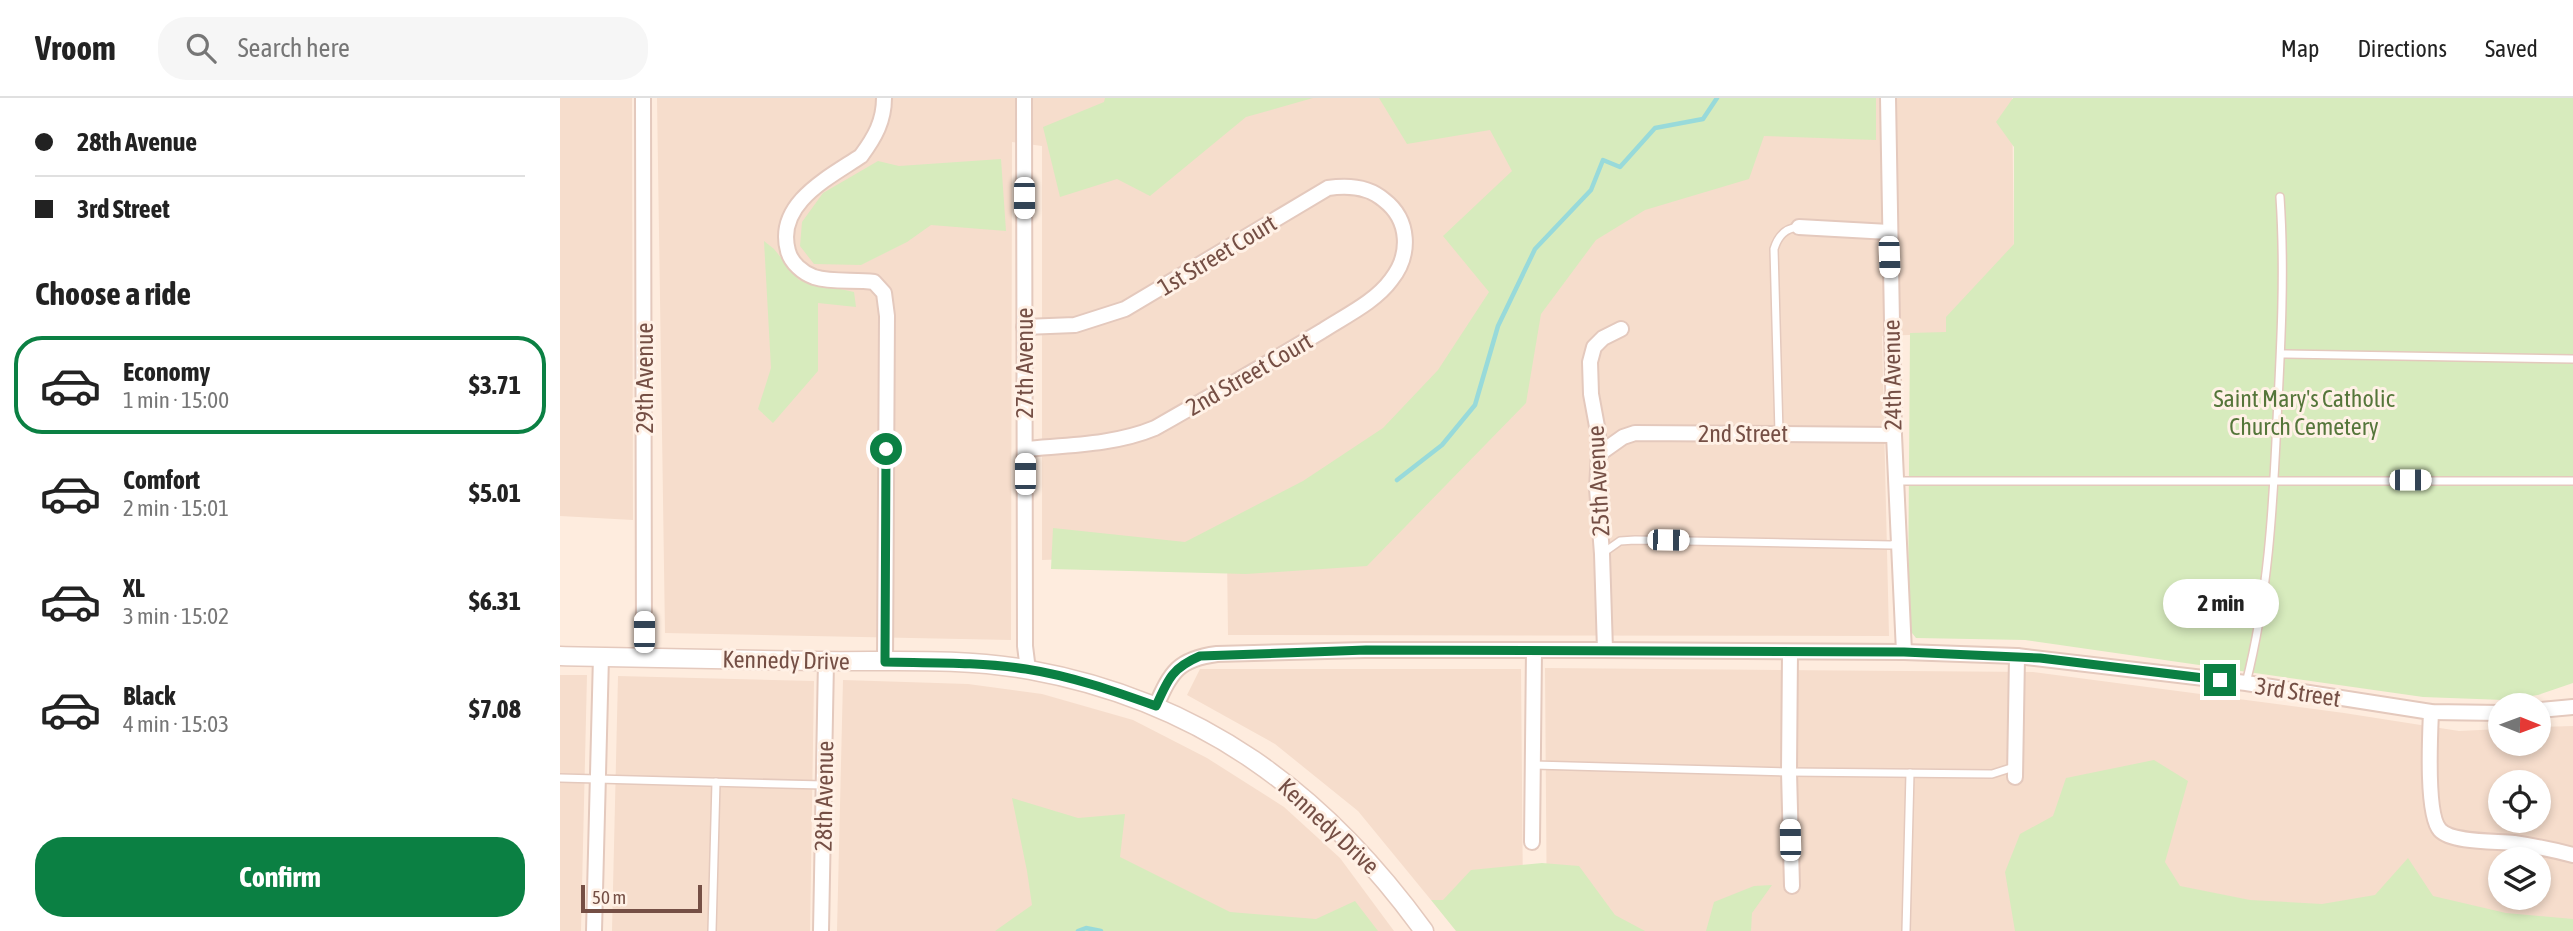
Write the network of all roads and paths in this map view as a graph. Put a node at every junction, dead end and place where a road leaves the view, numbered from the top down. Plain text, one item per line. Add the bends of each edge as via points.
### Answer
1 (643, 98) edge
2 (884, 98) edge
3 (1024, 98) edge
4 (1888, 98) edge
5 (2280, 197) dead end
6 (1399, 215) joint
7 (1799, 227) joint
8 (1889, 232) junction
9 (1024, 327) junction
10 (1621, 329) dead end
11 (2281, 354) junction
12 (2573, 359) edge
13 (1779, 433) junction
14 (1894, 435) junction
15 (1025, 449) junction
16 (1599, 454) junction
17 (2274, 480) junction
18 (1897, 481) junction
19 (2573, 481) edge
20 (1899, 542) junction
21 (1602, 554) junction
22 (1534, 650) junction
23 (1605, 650) junction
24 (1790, 652) junction
25 (1904, 652) junction
26 (560, 656) edge
27 (601, 656) junction
28 (2017, 656) junction
29 (645, 658) junction
30 (827, 661) junction
31 (885, 662) junction
32 (1028, 670) junction
33 (2246, 683) junction
34 (1156, 706) junction
35 (2573, 707) edge
36 (2552, 709) edge
37 (2431, 712) junction
38 (2488, 713) edge
39 (1534, 765) junction
40 (1789, 772) junction
41 (2015, 772) joint
42 (1910, 773) junction
43 (560, 778) edge
44 (597, 779) junction
45 (716, 782) junction
46 (824, 785) junction
47 (1532, 842) dead end
48 (2573, 855) edge
49 (1792, 886) dead end
50 (594, 931) edge
51 (712, 931) edge
52 (821, 931) edge
53 (1424, 931) edge
54 (1906, 931) edge

1 - 29 street, 29th Avenue
2 - 31 street via 882,121 861,156 796,206 784,238 789,256 806,273 874,282 884,293
3 - 9 street, 27th Avenue
4 - 8 street, 24th Avenue
5 - 11 lane via 2284,249
6 - 9 street, 1st Street Court via 1365,189 1328,188 1125,309 1075,325
6 - 15 street, 2nd Street Court via 1405,233 1400,269 1377,295 1347,315 1155,428 1123,439
7 - 8 street
7 - 13 lane via 1782,233 1774,249
8 - 14 street, 24th Avenue
9 - 15 street, 27th Avenue
10 - 16 street, 25th Avenue via 1603,338 1591,353
11 - 12 lane
11 - 17 lane
13 - 14 street, 2nd Street
13 - 16 street, 2nd Street via 1636,433
14 - 18 street, 24th Avenue
15 - 32 street, 27th Avenue
16 - 21 street, 25th Avenue
17 - 18 lane
17 - 19 lane
17 - 33 lane via 2261,615
18 - 20 street, 24th Avenue
20 - 21 lane via 1635,540 1620,541
20 - 25 street, 24th Avenue
21 - 23 street, 25th Avenue
22 - 23 street, 3rd Street
22 - 34 street, 3rd Street via 1200,656 1174,671
22 - 39 street
23 - 24 street, 3rd Street
24 - 25 street, 3rd Street
24 - 40 street
25 - 28 street, 3rd Street
26 - 27 street, Kennedy Drive
27 - 29 street, Kennedy Drive
27 - 44 street
28 - 33 street, 3rd Street
28 - 41 street
29 - 30 street, Kennedy Drive
30 - 31 street, Kennedy Drive
30 - 46 street, 28th Avenue
31 - 32 street, Kennedy Drive
32 - 34 street, Kennedy Drive
33 - 37 street, 3rd Street
34 - 53 street, Kennedy Drive via 1254,759 1319,811 1377,870
35 - 36 street
37 - 38 street, 3rd Street
37 - 48 street via 2432,799 2439,829 2456,837
39 - 40 lane
39 - 47 street
40 - 42 lane
40 - 49 street
41 - 42 lane
42 - 54 lane
43 - 44 lane
44 - 45 lane
44 - 50 street
45 - 46 lane
45 - 51 lane
46 - 52 street, 28th Avenue

